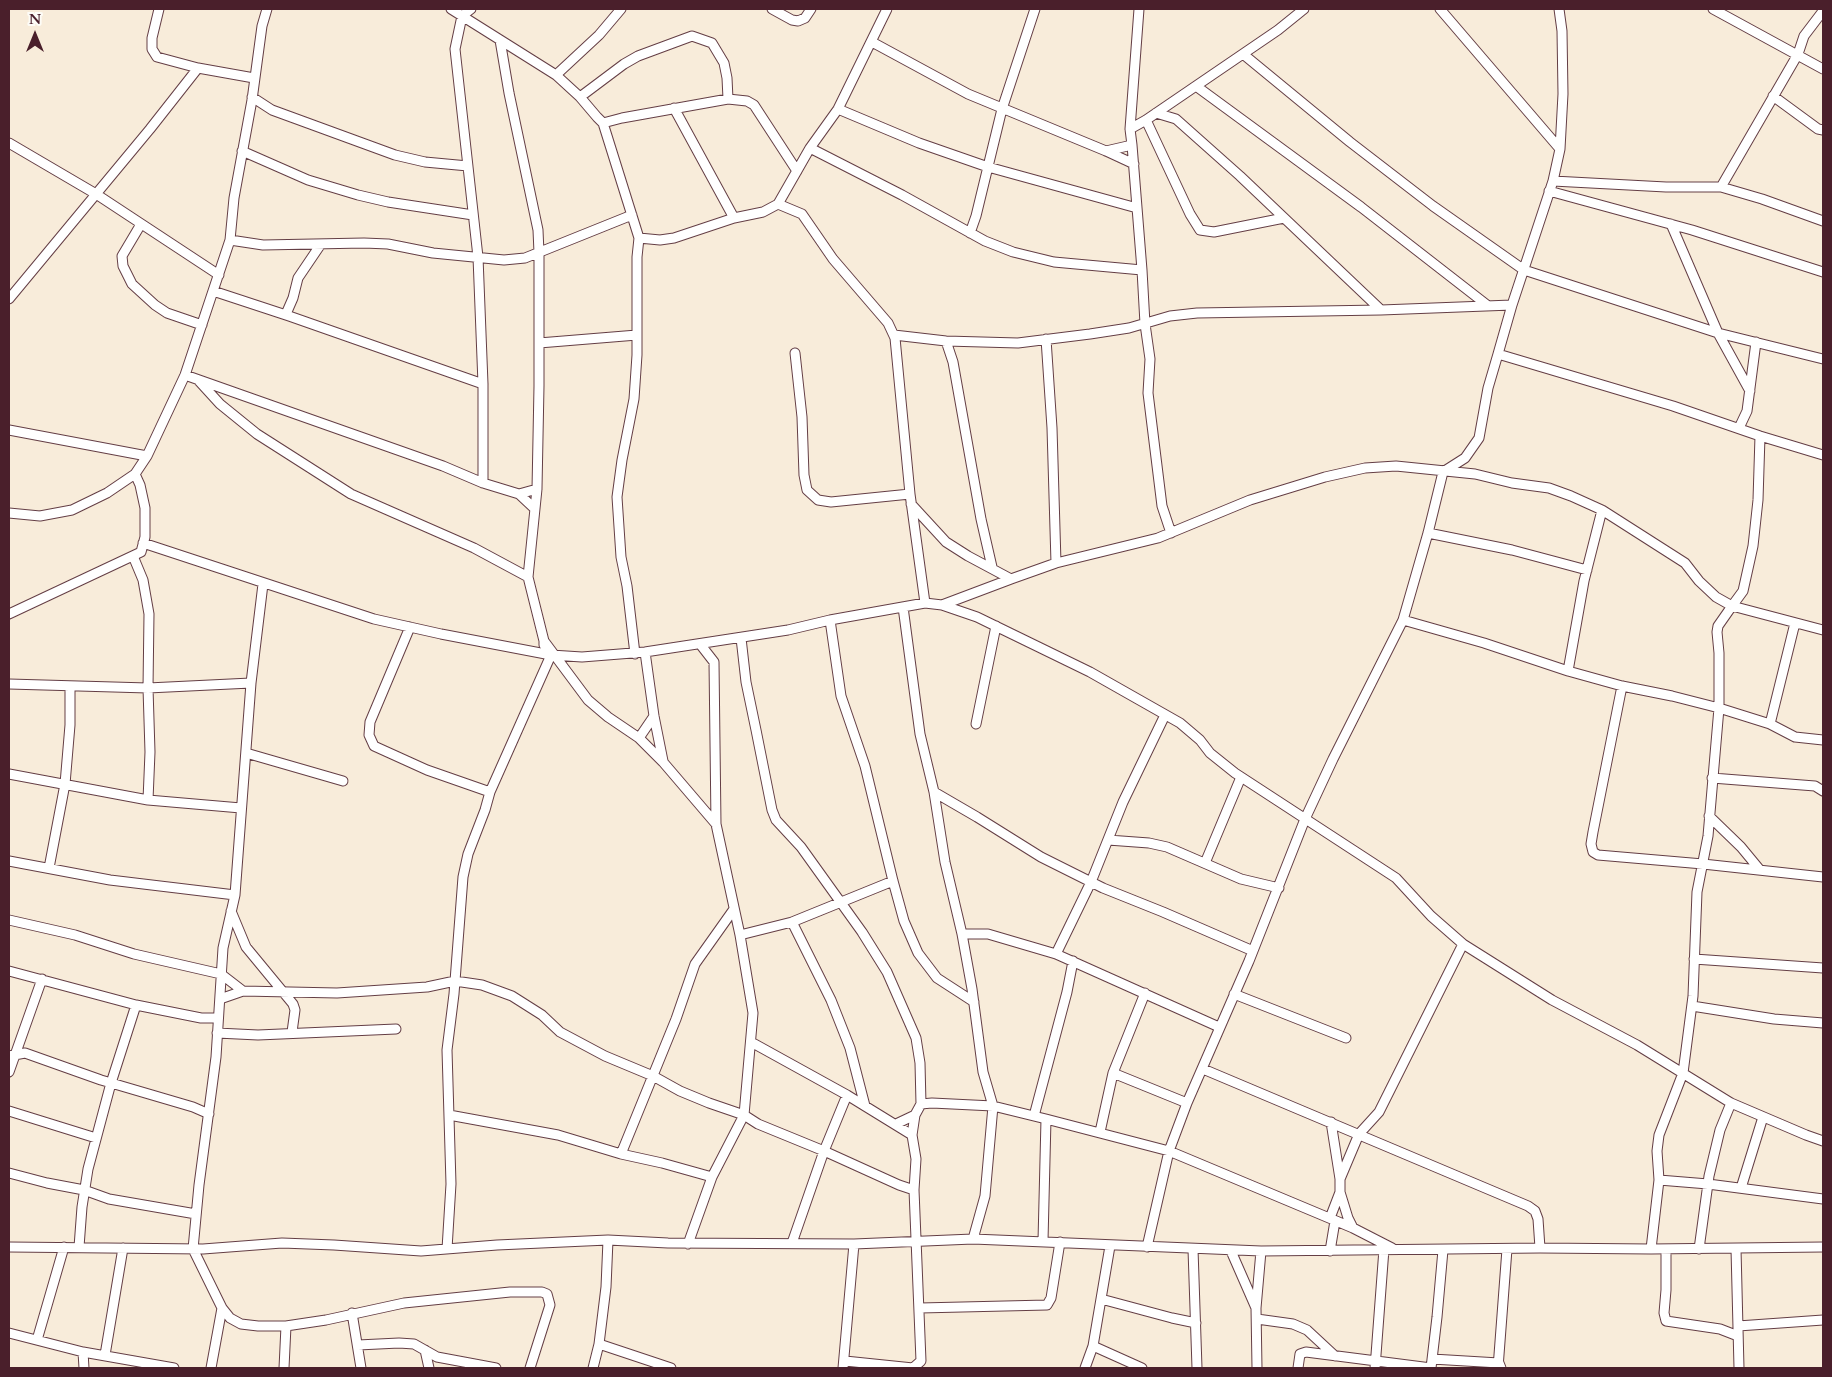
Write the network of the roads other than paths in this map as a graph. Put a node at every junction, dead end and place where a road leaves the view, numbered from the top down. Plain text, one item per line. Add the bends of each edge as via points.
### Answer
1 (159, 9) edge
2 (267, 9) edge
3 (452, 9) edge
4 (471, 9) edge
5 (620, 9) edge
6 (772, 9) edge
7 (810, 9) edge
8 (887, 9) edge
9 (1036, 9) edge
10 (1140, 9) edge
11 (1304, 9) edge
12 (1440, 9) edge
13 (1560, 9) edge
14 (1713, 9) edge
15 (1823, 11) edge
16 (462, 16) junction
17 (500, 40) junction
18 (872, 42) junction
19 (1243, 54) junction
20 (1798, 54) junction
21 (198, 68) junction
22 (1823, 68) edge
23 (556, 76) junction
24 (254, 78) junction
25 (1196, 86) junction
26 (1773, 96) junction
27 (252, 97) junction
28 (580, 97) junction
29 (728, 99) junction
30 (1175, 100) junction
31 (674, 108) junction
32 (838, 108) junction
33 (1002, 109) junction
34 (1156, 113) junction
35 (1176, 119) junction
36 (1146, 120) junction
37 (603, 123) junction
38 (1130, 128) junction
39 (1823, 130) edge
40 (9, 143) edge
41 (1132, 145) junction
42 (810, 148) junction
43 (1560, 149) junction
44 (1106, 150) junction
45 (242, 151) junction
46 (1134, 164) junction
47 (468, 166) junction
48 (988, 167) junction
49 (798, 172) junction
50 (1553, 181) junction
51 (1721, 187) junction
52 (1549, 191) junction
53 (96, 194) junction
54 (778, 204) junction
55 (1138, 208) junction
56 (473, 215) junction
57 (632, 215) junction
58 (734, 218) junction
59 (1284, 218) junction
60 (1823, 221) edge
61 (142, 224) junction
62 (1671, 224) junction
63 (970, 233) junction
64 (639, 238) junction
65 (230, 240) junction
66 (321, 244) junction
67 (539, 253) junction
68 (478, 257) junction
69 (1142, 270) junction
70 (1524, 270) junction
71 (1823, 272) edge
72 (219, 275) junction
73 (213, 291) junction
74 (9, 299) edge
75 (1487, 305) junction
76 (1512, 305) junction
77 (1381, 310) junction
78 (286, 314) junction
79 (1145, 324) junction
80 (202, 325) junction
81 (1718, 333) junction
82 (638, 335) junction
83 (894, 335) junction
84 (1046, 339) junction
85 (946, 341) junction
86 (1756, 342) junction
87 (539, 343) junction
88 (795, 353) dead end
89 (1498, 354) junction
90 (1823, 359) edge
91 (185, 375) junction
92 (199, 381) junction
93 (483, 384) junction
94 (1750, 391) junction
95 (1747, 411) junction
96 (1739, 428) junction
97 (9, 430) edge
98 (1756, 434) junction
99 (1823, 455) edge
100 (147, 456) junction
101 (1443, 472) junction
102 (136, 474) junction
103 (483, 483) junction
104 (537, 489) junction
105 (519, 494) junction
106 (910, 494) junction
107 (911, 504) junction
108 (535, 509) junction
109 (1602, 510) junction
110 (9, 512) edge
111 (1171, 533) junction
112 (1428, 534) junction
113 (143, 544) junction
114 (133, 556) junction
115 (1056, 563) junction
116 (992, 567) junction
117 (1587, 570) junction
118 (528, 577) junction
119 (1011, 579) junction
120 (264, 584) junction
121 (925, 603) junction
122 (942, 605) junction
123 (903, 606) junction
124 (1732, 606) junction
125 (9, 614) edge
126 (830, 620) junction
127 (1403, 620) junction
128 (1795, 623) junction
129 (996, 626) junction
130 (410, 627) junction
131 (1823, 630) edge
132 (741, 638) junction
133 (544, 641) junction
134 (713, 642) junction
135 (700, 644) junction
136 (645, 652) junction
137 (549, 654) junction
138 (635, 654) junction
139 (714, 662) junction
140 (1568, 671) junction
141 (251, 683) junction
142 (9, 684) edge
143 (70, 686) junction
144 (1622, 686) junction
145 (148, 688) junction
146 (1720, 708) junction
147 (1164, 715) junction
148 (654, 716) junction
149 (976, 724) dead end
150 (1770, 724) junction
151 (639, 738) junction
152 (1823, 740) edge
153 (246, 753) junction
154 (663, 762) junction
155 (9, 774) edge
156 (1241, 777) junction
157 (1712, 778) junction
158 (343, 781) dead end
159 (65, 784) junction
160 (1823, 791) edge
161 (490, 792) junction
162 (934, 792) junction
163 (148, 800) junction
164 (242, 808) junction
165 (1709, 816) junction
166 (1305, 819) junction
167 (716, 824) junction
168 (1108, 840) junction
169 (9, 861) edge
170 (1205, 863) junction
171 (1703, 864) junction
172 (49, 868) junction
173 (1760, 870) junction
174 (1823, 877) edge
175 (892, 881) junction
176 (1091, 882) junction
177 (1279, 888) junction
178 (234, 895) junction
179 (840, 902) junction
180 (734, 909) junction
181 (231, 910) junction
182 (9, 920) edge
183 (792, 922) junction
184 (962, 934) junction
185 (740, 935) junction
186 (1463, 944) junction
187 (1253, 950) junction
188 (1056, 954) junction
189 (1694, 959) junction
190 (1073, 961) junction
191 (1823, 968) edge
192 (9, 971) edge
193 (222, 974) junction
194 (42, 979) junction
195 (455, 981) junction
196 (243, 991) junction
197 (284, 992) junction
198 (1145, 993) junction
199 (1234, 994) junction
200 (220, 999) junction
201 (974, 1002) junction
202 (136, 1005) junction
203 (1692, 1006) junction
204 (218, 1018) junction
205 (1823, 1024) edge
206 (1219, 1027) junction
207 (396, 1029) dead end
208 (292, 1032) junction
209 (217, 1033) junction
210 (1346, 1038) dead end
211 (750, 1042) junction
212 (12, 1055) edge
213 (1203, 1068) junction
214 (9, 1072) edge
215 (1113, 1072) junction
216 (1683, 1073) junction
217 (653, 1076) junction
218 (111, 1083) junction
219 (847, 1095) junction
220 (1186, 1103) junction
221 (1732, 1103) junction
222 (921, 1104) junction
223 (865, 1106) junction
224 (993, 1106) junction
225 (9, 1111) edge
226 (209, 1114) junction
227 (449, 1115) junction
228 (744, 1115) junction
229 (915, 1115) junction
230 (1034, 1116) junction
231 (1763, 1117) junction
232 (1046, 1119) junction
233 (1331, 1122) junction
234 (896, 1124) junction
235 (1100, 1132) junction
236 (1359, 1134) junction
237 (912, 1135) junction
238 (96, 1138) junction
239 (1823, 1141) edge
240 (824, 1151) junction
241 (1169, 1151) junction
242 (621, 1154) junction
243 (9, 1173) edge
244 (712, 1177) junction
245 (1340, 1179) junction
246 (1659, 1180) junction
247 (1708, 1184) junction
248 (1741, 1188) junction
249 (84, 1190) junction
250 (914, 1190) junction
251 (1340, 1192) junction
252 (1823, 1199) edge
253 (196, 1214) junction
254 (1333, 1220) junction
255 (1353, 1228) junction
256 (608, 1240) junction
257 (973, 1240) junction
258 (918, 1241) junction
259 (1043, 1241) junction
260 (1060, 1242) junction
261 (792, 1243) junction
262 (688, 1244) junction
263 (854, 1244) junction
264 (9, 1246) edge
265 (1110, 1246) junction
266 (64, 1247) junction
267 (1823, 1247) edge
268 (80, 1248) junction
269 (123, 1248) junction
270 (1147, 1248) junction
271 (1540, 1248) junction
272 (193, 1249) junction
273 (447, 1249) junction
274 (1194, 1249) junction
275 (1384, 1249) junction
276 (1395, 1249) junction
277 (1507, 1249) junction
278 (1651, 1249) junction
279 (1666, 1249) junction
280 (1699, 1249) junction
281 (1736, 1249) junction
282 (1443, 1250) junction
283 (1231, 1251) junction
284 (1261, 1251) junction
285 (1330, 1251) junction
286 (1101, 1299) junction
287 (222, 1308) junction
288 (920, 1308) junction
289 (1256, 1308) junction
290 (352, 1313) junction
291 (1257, 1319) junction
292 (1823, 1320) edge
293 (1196, 1323) junction
294 (286, 1326) junction
295 (1738, 1326) junction
296 (9, 1333) edge
297 (1738, 1336) junction
298 (37, 1340) junction
299 (599, 1344) junction
300 (358, 1346) junction
301 (1094, 1346) junction
302 (425, 1350) junction
303 (83, 1352) junction
304 (105, 1356) junction
305 (1336, 1356) junction
306 (437, 1357) junction
307 (1375, 1365) edge
308 (1431, 1365) edge
309 (145, 1366) edge
310 (841, 1366) edge
311 (1499, 1367) edge
312 (84, 1368) edge
313 (174, 1368) edge
314 (211, 1368) edge
315 (284, 1368) edge
316 (361, 1368) edge
317 (429, 1368) edge
318 (496, 1368) edge
319 (530, 1368) edge
320 (593, 1368) edge
321 (671, 1368) edge
322 (1085, 1368) edge
323 (1142, 1368) edge
324 (1197, 1368) edge
325 (1257, 1368) edge
326 (1298, 1368) edge
327 (1739, 1368) edge

1 - 21 street via 152,49 158,58
2 - 24 street
3 - 16 street
4 - 16 street
5 - 23 street via 599,35
6 - 7 street via 798,21 805,18
8 - 18 street
9 - 33 street
10 - 38 street
11 - 19 street
12 - 43 street
13 - 43 street via 1563,94
14 - 20 street
15 - 20 street via 1804,36
16 - 17 street
16 - 47 street via 454,50
17 - 23 street
17 - 67 street via 538,230
18 - 32 street
18 - 33 street
19 - 25 street
19 - 70 street via 1433,206
20 - 22 street
20 - 26 street
21 - 24 street
21 - 53 street
23 - 28 street
24 - 27 street
25 - 30 street
25 - 75 street via 1361,207
26 - 39 street
26 - 51 street
27 - 45 street
27 - 47 street via 272,110 395,155
28 - 29 street via 638,56 692,36 712,43 724,63
28 - 37 street
29 - 31 street
29 - 49 street via 754,105
30 - 34 street
30 - 35 street
31 - 37 street
31 - 58 street
32 - 42 street
32 - 48 street via 919,143
33 - 44 street
33 - 48 street
34 - 35 street
34 - 36 street
35 - 59 street
36 - 38 street
36 - 59 street via 1200,230 1214,232
37 - 57 street
38 - 41 street
40 - 53 street
41 - 44 street
41 - 46 street
42 - 49 street
42 - 63 street
43 - 50 street
44 - 46 street
45 - 56 street via 308,180 358,195
45 - 65 street
46 - 55 street
47 - 56 street
48 - 55 street
48 - 63 street
49 - 54 street
50 - 51 street
50 - 52 street
51 - 60 street
52 - 62 street
52 - 70 street
53 - 61 street
53 - 74 street
54 - 58 street via 763,212
54 - 83 street via 802,214 832,259 888,323
55 - 69 street
56 - 68 street
57 - 64 street
57 - 67 street
58 - 64 street via 674,238
59 - 77 street
61 - 72 street
61 - 80 street via 122,256 132,284 155,306
62 - 71 street
62 - 81 street
63 - 69 street via 1014,252 1054,262
64 - 82 street
65 - 66 street via 264,245
65 - 72 street
66 - 68 street via 388,244
66 - 78 street via 298,278
67 - 68 street via 504,260
67 - 87 street
68 - 93 street
69 - 79 street
70 - 76 street
70 - 81 street
72 - 73 street
73 - 78 street
73 - 80 street
75 - 76 street
75 - 77 street
76 - 89 street
77 - 79 street via 1197,313 1170,316
78 - 93 street
79 - 84 street
79 - 111 street via 1150,359 1148,393 1162,506
80 - 91 street
81 - 86 street
81 - 94 street
82 - 87 street
82 - 138 street via 634,399 618,497 621,557
83 - 85 street
83 - 106 street
84 - 85 street
84 - 115 street
85 - 116 street via 953,362
86 - 90 street
86 - 94 street
87 - 104 street
88 - 106 street via 807,490 818,500 831,502
89 - 96 street
89 - 101 street via 1479,438 1465,458
91 - 92 street
91 - 100 street
92 - 103 street
92 - 118 street via 220,404 257,434 351,494 474,548
93 - 103 street
94 - 95 street
95 - 96 street
95 - 98 street
96 - 98 street
97 - 100 street
98 - 99 street
98 - 124 street via 1758,491 1754,546 1743,591
100 - 102 street
101 - 109 street via 1476,474 1548,488
101 - 111 street via 1396,466 1365,468 1250,500
101 - 112 street
102 - 110 street via 72,510 40,516
102 - 113 street via 145,508
103 - 105 street
104 - 105 street
104 - 108 street
105 - 108 street
106 - 107 street
107 - 116 street via 946,542
107 - 121 street
108 - 118 street
109 - 117 street
109 - 124 street via 1685,563 1716,597
111 - 115 street
112 - 117 street via 1512,550
112 - 127 street
113 - 114 street via 141,552
113 - 120 street
114 - 125 street
114 - 145 street via 143,580 149,614
115 - 119 street
116 - 119 street
117 - 140 street
118 - 133 street
119 - 122 street
120 - 130 street
120 - 141 street
121 - 122 street
121 - 123 street
122 - 129 street
123 - 126 street
123 - 162 street via 918,725
124 - 128 street
124 - 146 street via 1717,632
126 - 132 street
126 - 175 street via 841,696 865,766
127 - 140 street via 1458,634
127 - 166 street
128 - 131 street
128 - 150 street
129 - 147 street via 1090,672
129 - 149 street
130 - 137 street
130 - 161 street via 370,722 369,735 374,746 427,770
132 - 134 street
132 - 179 street via 746,682 774,815
133 - 137 street
133 - 137 street
134 - 135 street
134 - 139 street
135 - 136 street
135 - 139 street
136 - 138 street
136 - 148 street
137 - 138 street via 582,657
137 - 151 street via 588,700
137 - 161 street
139 - 167 street
140 - 144 street
141 - 145 street
141 - 153 street
142 - 143 street
143 - 145 street
143 - 159 street
144 - 146 street
144 - 171 street via 1591,844 1593,852
145 - 163 street
146 - 150 street
146 - 157 street
147 - 156 street via 1180,723 1219,761
147 - 168 street
148 - 151 street
148 - 154 street
150 - 152 street via 1795,737
151 - 154 street
153 - 158 street
153 - 164 street
154 - 167 street
155 - 159 street
156 - 166 street
156 - 170 street
157 - 160 street via 1815,786
157 - 165 street
159 - 163 street
159 - 172 street
161 - 195 street via 463,877
162 - 176 street via 1041,857
162 - 184 street via 945,862
163 - 164 street
164 - 178 street
165 - 171 street
165 - 173 street
166 - 177 street
166 - 186 street via 1396,878 1431,916
167 - 180 street
168 - 170 street via 1149,842
168 - 176 street
169 - 172 street
170 - 177 street via 1241,879
171 - 173 street
171 - 189 street via 1697,892
172 - 178 street via 110,880
173 - 174 street
175 - 179 street
175 - 201 street via 918,953 937,978
176 - 187 street
176 - 188 street
177 - 187 street
178 - 181 street
179 - 183 street
179 - 222 street via 887,972 916,1038
180 - 185 street
180 - 217 street via 695,964
181 - 193 street via 223,948
181 - 197 street via 246,946
182 - 193 street
183 - 185 street
183 - 223 street via 850,1048
184 - 188 street via 988,934
184 - 201 street
185 - 211 street via 753,1013
186 - 216 street via 1552,1000
186 - 236 street via 1379,1112
187 - 199 street
188 - 190 street
189 - 191 street
189 - 203 street
190 - 198 street
190 - 230 street
192 - 194 street
193 - 196 street
193 - 200 street
194 - 202 street
194 - 212 street
195 - 197 street via 427,987 337,993
195 - 217 street via 482,985 512,996 575,1041
195 - 227 street via 447,1050
196 - 197 street
196 - 200 street
197 - 208 street via 295,1010
198 - 206 street
198 - 215 street
199 - 206 street
199 - 210 street
200 - 204 street
201 - 224 street via 983,1072
202 - 204 street via 201,1018
202 - 218 street
203 - 205 street
203 - 216 street
204 - 209 street
206 - 213 street
207 - 208 street
208 - 209 street via 258,1035
209 - 226 street
211 - 219 street
211 - 228 street
212 - 214 street
212 - 218 street via 25,1053
213 - 220 street
213 - 233 street
215 - 220 street
215 - 235 street
216 - 221 street
216 - 246 street via 1659,1136
217 - 228 street via 708,1103
217 - 242 street
218 - 226 street
218 - 238 street
219 - 223 street
219 - 240 street
220 - 241 street
221 - 231 street
221 - 247 street via 1720,1130
222 - 224 street
222 - 229 street
223 - 234 street
224 - 230 street
224 - 257 street via 984,1196
225 - 238 street
226 - 253 street
227 - 242 street via 558,1135
227 - 273 street via 451,1184
228 - 240 street
228 - 244 street
229 - 234 street
229 - 237 street
230 - 232 street
231 - 239 street
231 - 248 street
232 - 235 street
232 - 259 street
233 - 236 street
233 - 245 street
234 - 237 street
235 - 241 street
236 - 245 street
236 - 271 street via 1528,1206 1536,1212
237 - 250 street via 916,1159
238 - 249 street
240 - 250 street
240 - 261 street
241 - 254 street
241 - 270 street
242 - 244 street
243 - 249 street
244 - 262 street
245 - 251 street
246 - 247 street
246 - 278 street
247 - 248 street
247 - 280 street
248 - 252 street
249 - 253 street via 109,1199
249 - 268 street
250 - 258 street
251 - 254 street
251 - 255 street
253 - 272 street
254 - 255 street
254 - 285 street
255 - 276 street
256 - 262 street
256 - 273 street
256 - 299 street
257 - 258 street
257 - 259 street
258 - 263 street
258 - 288 street
259 - 260 street
260 - 265 street
260 - 288 street via 1051,1298 1047,1305
261 - 262 street
261 - 263 street
263 - 310 street
264 - 266 street
265 - 270 street
265 - 286 street
266 - 268 street
266 - 298 street
267 - 281 street
268 - 269 street
269 - 272 street
269 - 304 street
270 - 274 street
271 - 277 street
271 - 278 street
272 - 273 street via 282,1243 421,1251
272 - 287 street
274 - 283 street
274 - 293 street
275 - 276 street
275 - 285 street
275 - 307 street
276 - 282 street
277 - 282 street
277 - 311 street
278 - 279 street
279 - 280 street
279 - 297 street via 1666,1321 1720,1329
280 - 281 street
281 - 295 street
282 - 308 street
283 - 284 street
283 - 289 street
284 - 285 street
284 - 289 street
286 - 293 street
286 - 301 street
287 - 294 street via 241,1324
287 - 314 street
288 - 310 street via 922,1353 917,1366
289 - 291 street
290 - 294 street
290 - 300 street
290 - 319 street via 404,1303 510,1292 542,1292 547,1294 550,1305
291 - 305 street via 1293,1324 1307,1330
291 - 325 street
292 - 295 street
293 - 324 street
294 - 315 street
295 - 297 street
296 - 298 street
297 - 327 street
298 - 303 street
299 - 320 street
299 - 321 street
300 - 302 street via 399,1343 414,1344
300 - 316 street
301 - 322 street
301 - 323 street
302 - 306 street
302 - 317 street
303 - 304 street
303 - 312 street
304 - 309 street
305 - 307 street
305 - 326 street via 1306,1352 1300,1354
306 - 317 street
306 - 318 street
307 - 308 street
308 - 311 street
309 - 313 street

